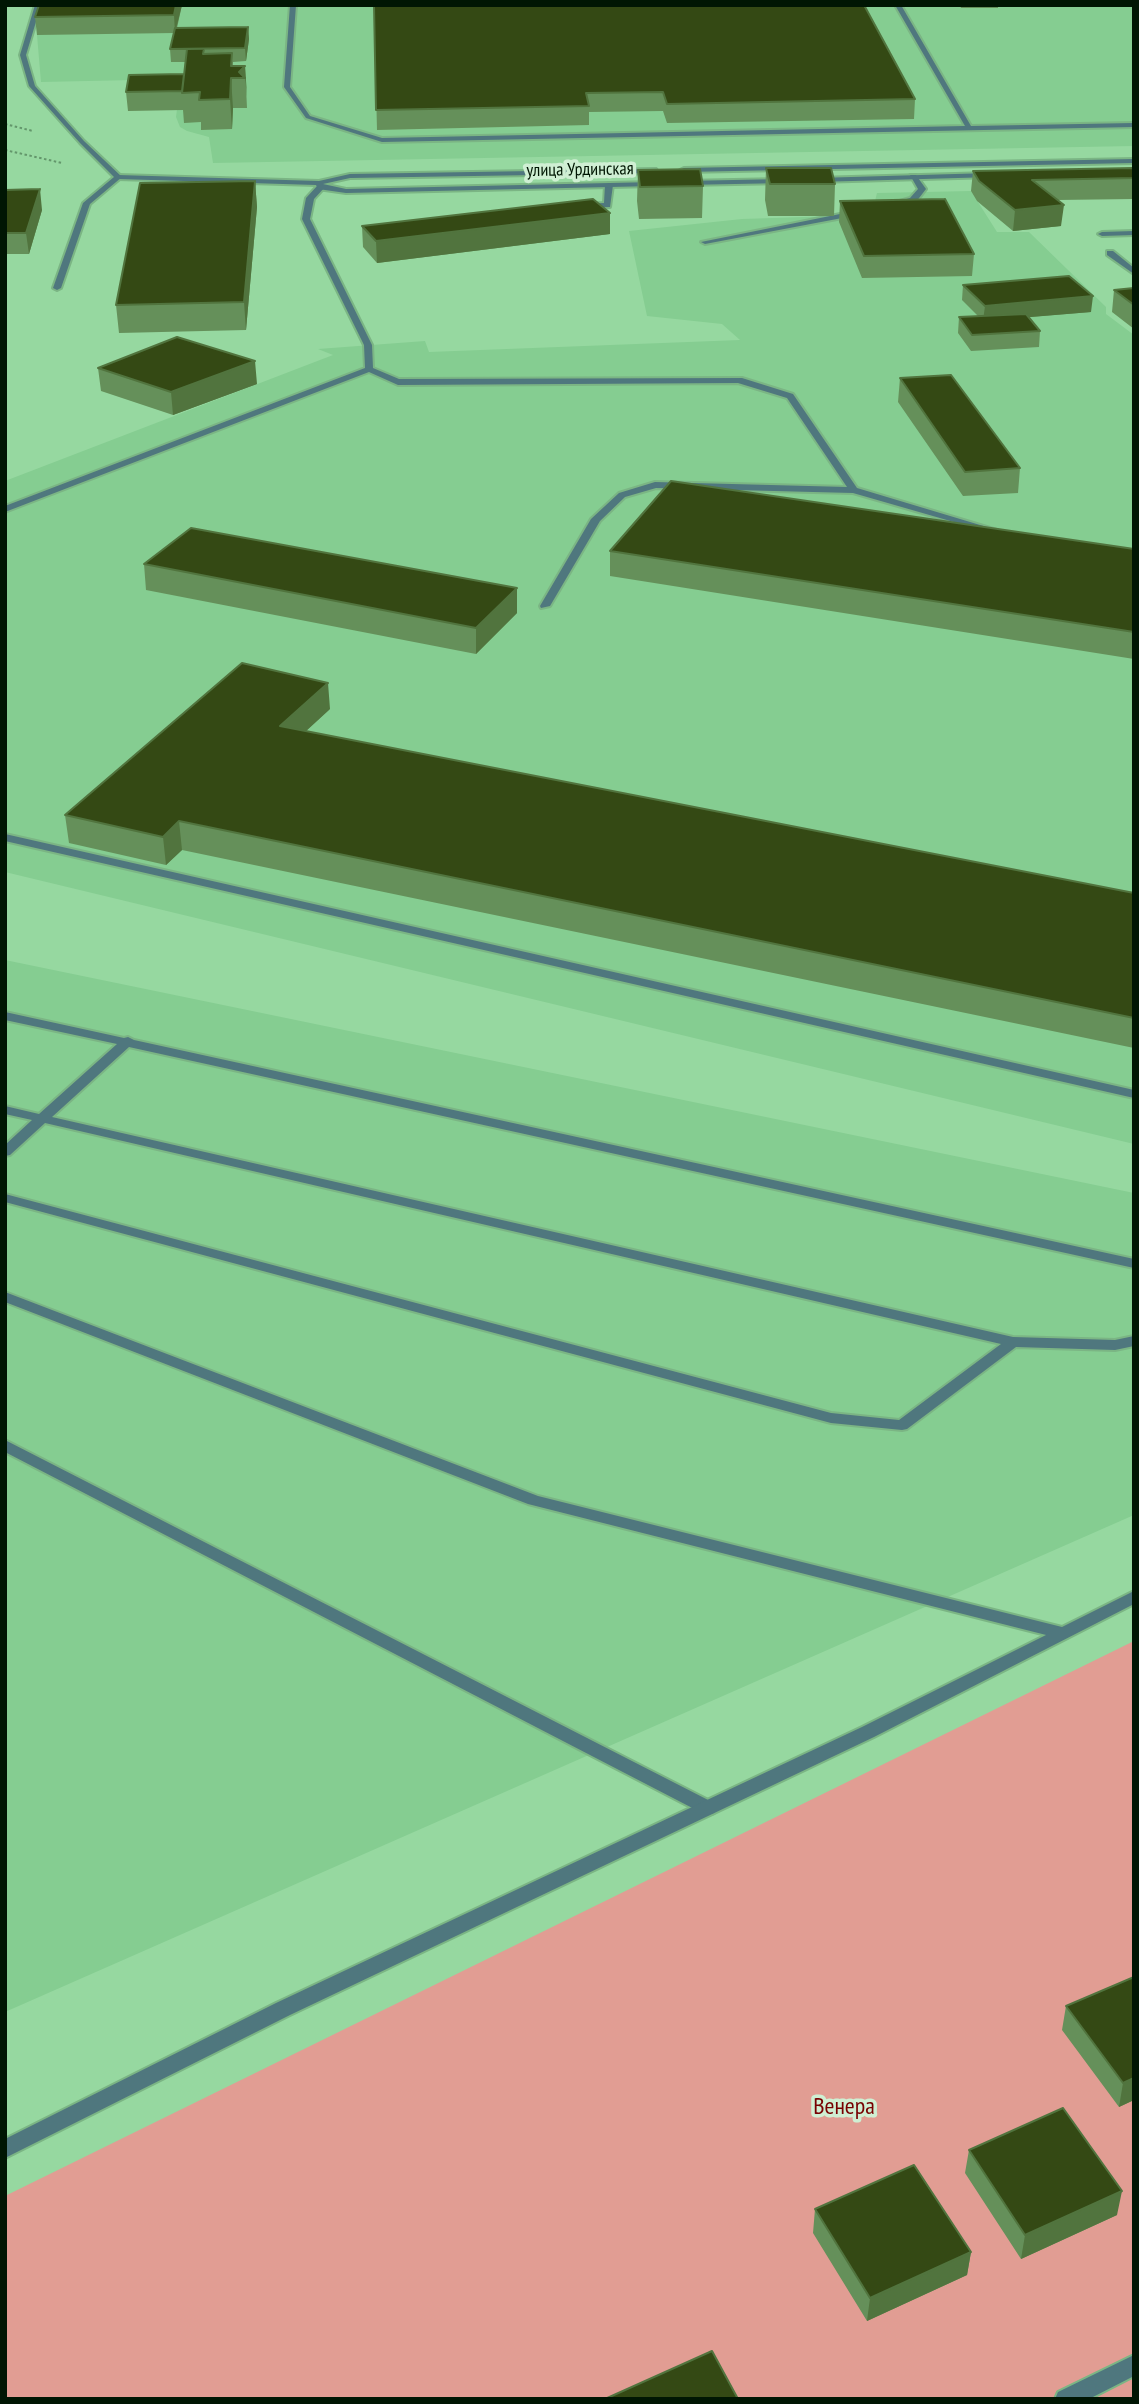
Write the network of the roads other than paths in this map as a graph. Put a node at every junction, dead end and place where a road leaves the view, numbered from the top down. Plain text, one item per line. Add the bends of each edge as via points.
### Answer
1 (38, 5) edge
2 (293, 5) edge
3 (898, 5) edge
4 (1134, 125) edge
5 (969, 128) junction
6 (1134, 161) edge
7 (661, 171) edge
8 (675, 171) edge
9 (996, 175) edge
10 (118, 177) junction
11 (913, 177) junction
12 (803, 180) edge
13 (789, 181) edge
14 (665, 184) edge
15 (678, 184) edge
16 (320, 185) junction
17 (609, 186) junction
18 (576, 206) edge
19 (889, 207) edge
20 (863, 212) edge
21 (1134, 233) edge
22 (1102, 234) dead end
23 (705, 242) dead end
24 (1110, 253) dead end
25 (1134, 272) edge
26 (57, 288) dead end
27 (369, 369) junction
28 (854, 490) junction
29 (5, 509) edge
30 (1005, 534) edge
31 (545, 606) dead end
32 (5, 837) edge
33 (5, 1016) edge
34 (128, 1041) junction
35 (1134, 1094) edge
36 (5, 1110) edge
37 (46, 1119) junction
38 (5, 1152) edge
39 (5, 1198) edge
40 (1134, 1264) edge
41 (5, 1297) edge
42 (1134, 1341) edge
43 (1013, 1342) junction
44 (5, 1445) edge
45 (1134, 1597) edge
46 (1062, 1633) junction
47 (708, 1808) junction
48 (5, 2149) edge
49 (1134, 2365) edge
50 (1066, 2399) edge

1 - 10 street via 23,55 32,86
2 - 5 street via 287,87 308,117 382,140
3 - 5 street
4 - 5 street
6 - 8 street
7 - 16 street via 360,175
9 - 11 street
10 - 16 street, улица Урдинская
10 - 26 street via 87,203
11 - 12 street
11 - 19 street via 922,190 914,200
13 - 15 street
14 - 17 street, улица Урдинская
16 - 17 street, улица Урдинская via 346,191
16 - 27 street via 310,198 306,219 368,345
17 - 18 street via 607,205
20 - 23 street
21 - 22 street
24 - 25 street
27 - 28 street via 398,382 739,380 790,396
27 - 29 street
28 - 30 street
28 - 31 street via 655,485 622,495 596,519
32 - 35 street
33 - 34 street
34 - 37 street
34 - 40 street
36 - 37 street
37 - 38 street
37 - 43 street
39 - 43 street via 831,1418 902,1425
41 - 46 street via 534,1500
42 - 43 street via 1115,1345
44 - 47 street
45 - 46 street
46 - 47 street
47 - 48 street via 283,2009
49 - 50 street

